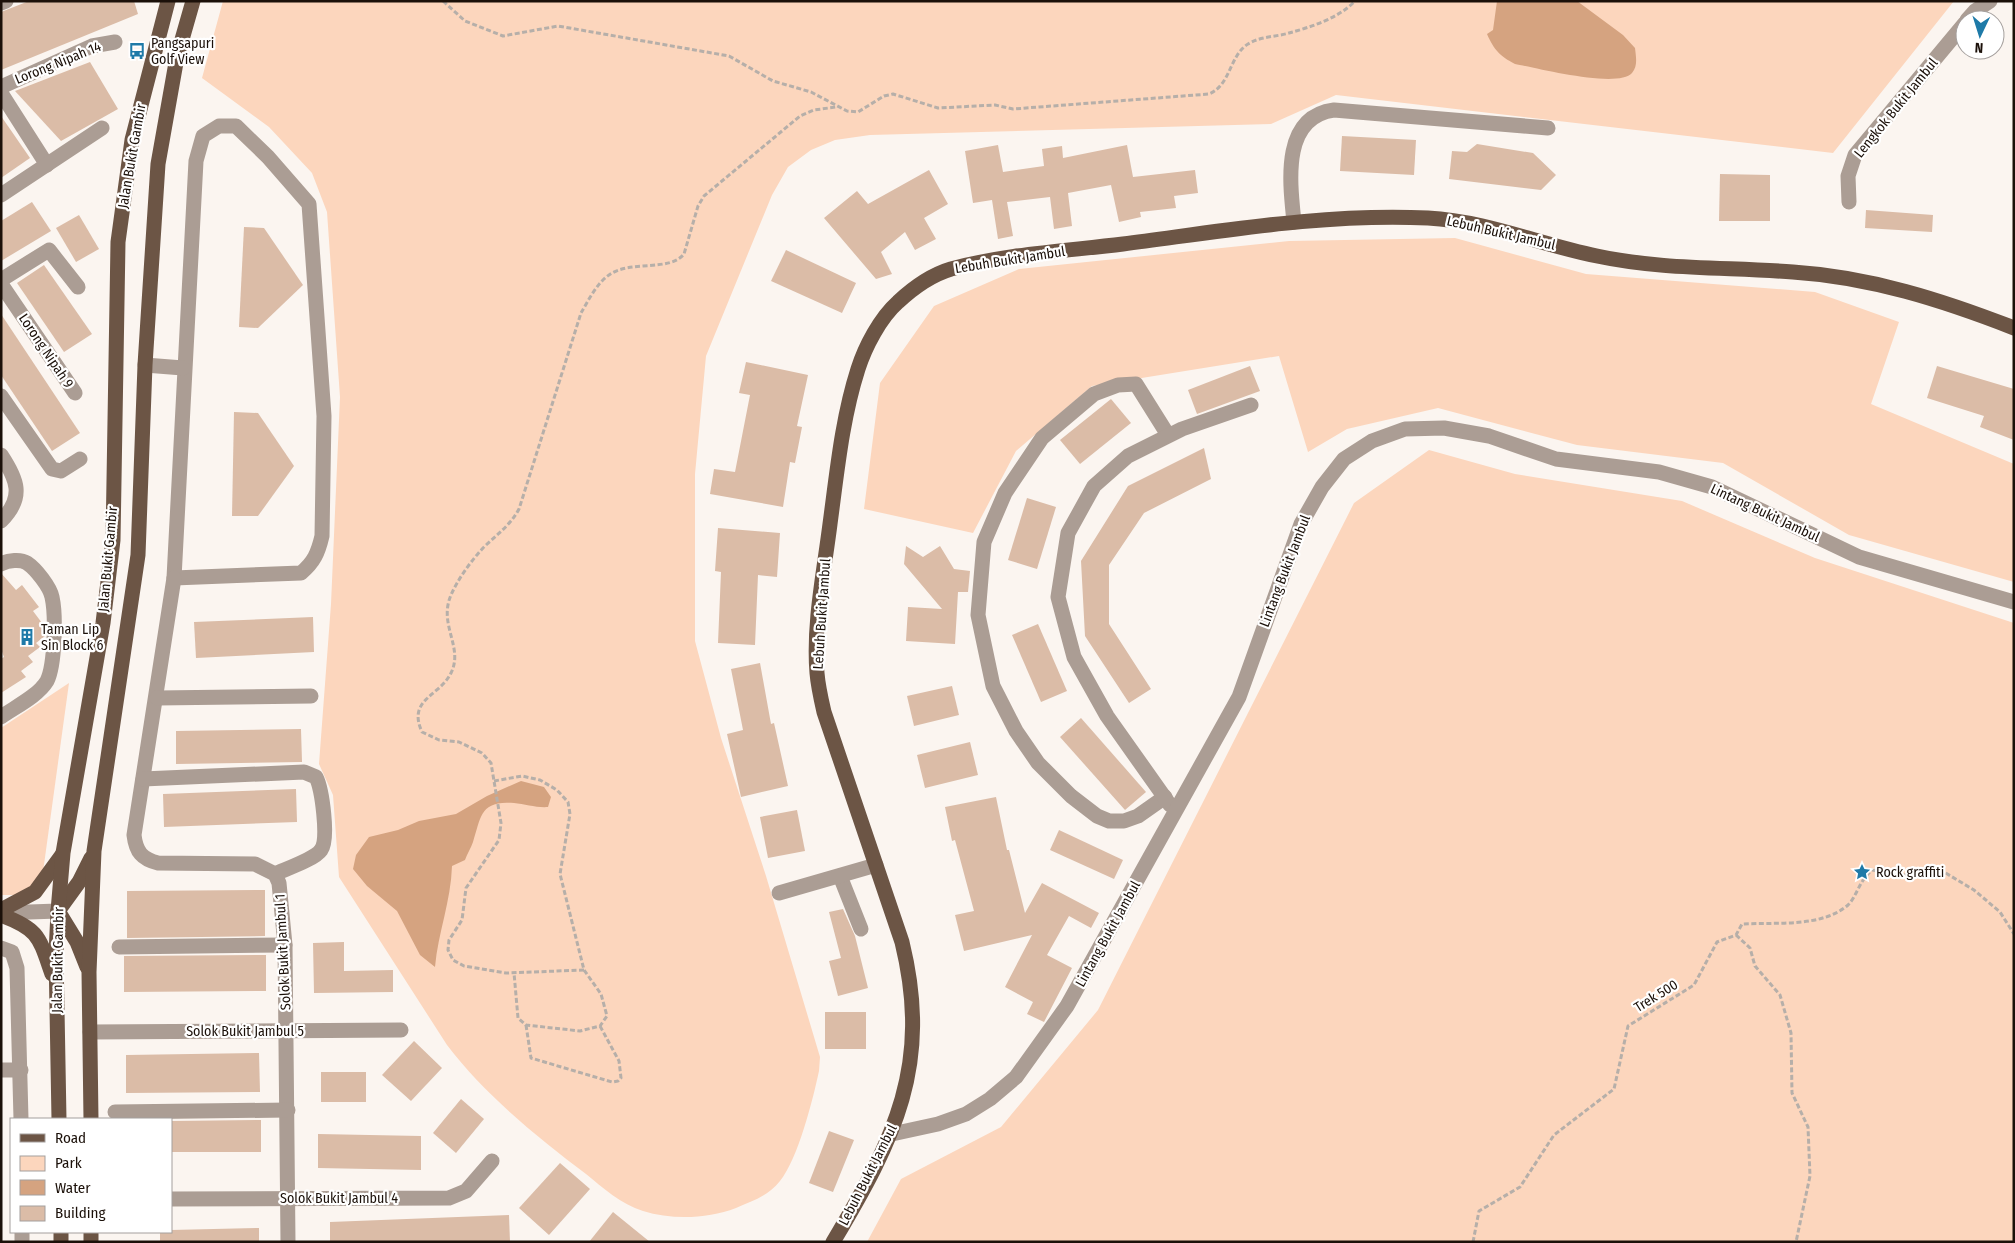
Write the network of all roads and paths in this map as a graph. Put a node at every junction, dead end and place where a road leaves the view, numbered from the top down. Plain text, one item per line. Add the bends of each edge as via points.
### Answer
1 (6, 1) edge
2 (168, 1) edge
3 (193, 1) edge
4 (443, 1) edge
5 (1355, 1) edge
6 (1990, 1) edge
7 (1, 3) edge
8 (1976, 10) edge
9 (1955, 34) edge
10 (115, 42) dead end
11 (1, 87) edge
12 (1, 93) edge
13 (836, 107) junction
14 (102, 128) dead end
15 (1548, 128) dead end
16 (47, 165) junction
17 (1, 195) edge
18 (1849, 202) dead end
19 (1294, 222) junction
20 (1, 280) edge
21 (1, 284) edge
22 (78, 287) dead end
23 (2014, 328) edge
24 (145, 365) junction
25 (183, 368) junction
26 (75, 393) dead end
27 (1, 396) edge
28 (1251, 405) dead end
29 (1168, 434) junction
30 (1, 455) edge
31 (80, 460) dead end
32 (1, 520) edge
33 (1, 564) edge
34 (174, 578) junction
35 (2014, 602) edge
36 (311, 696) dead end
37 (157, 698) junction
38 (1, 717) edge
39 (143, 778) junction
40 (494, 781) junction
41 (1164, 797) junction
42 (1176, 811) junction
43 (94, 851) junction
44 (63, 853) junction
45 (876, 866) junction
46 (275, 874) junction
47 (840, 876) junction
48 (778, 893) dead end
49 (58, 911) junction
50 (1, 913) edge
51 (860, 929) dead end
52 (2014, 934) edge
53 (1736, 935) junction
54 (285, 945) junction
55 (119, 947) dead end
56 (1, 948) edge
57 (584, 970) junction
58 (89, 972) junction
59 (514, 973) junction
60 (57, 987) junction
61 (526, 1025) junction
62 (600, 1026) junction
63 (287, 1030) junction
64 (401, 1030) dead end
65 (90, 1032) junction
66 (1, 1070) edge
67 (21, 1070) junction
68 (288, 1110) junction
69 (115, 1112) dead end
70 (21, 1118) edge
71 (59, 1118) edge
72 (90, 1118) edge
73 (892, 1134) junction
74 (492, 1161) dead end
75 (172, 1198) edge
76 (288, 1198) junction
77 (288, 1242) edge
78 (833, 1242) edge
79 (1472, 1242) edge
80 (1796, 1242) edge

1 - 7 street
2 - 44 main road, Jalan Bukit Gambir via 132,140 118,242 113,540 103,623
3 - 24 main road, Jalan Bukit Gambir via 177,56 158,164
4 - 13 path via 465,21 503,36 558,26 729,56 773,81 811,92
5 - 13 path via 1335,16 1246,45 1224,83 1209,94 1013,108 995,104 938,108 893,94 858,112
6 - 8 street, Lengkok Bukit Jambul
9 - 18 street, Lengkok Bukit Jambul via 1855,156 1848,176
10 - 11 street, Lorong Nipah 14 via 92,46
12 - 16 street
13 - 40 path via 800,116 704,196 680,258 628,267 609,275 581,314 519,509 511,524 470,564 451,596 446,621 454,644 455,662 450,675 418,710 416,719 422,732 482,753 491,763
14 - 16 street
15 - 19 street via 1334,110 1322,112 1302,127 1292,150
16 - 17 street
19 - 23 main road, Lebuh Bukit Jambul via 1376,216 1434,218 1481,226 1607,258 1681,267 1838,276 1923,295
19 - 45 main road, Lebuh Bukit Jambul via 998,260 949,270 920,284 894,305 874,334 859,364 841,444 824,572 817,672 824,712
20 - 22 street via 49,250
21 - 26 street, Lorong Nipah 9
24 - 25 street
24 - 43 main road, Jalan Bukit Gambir via 138,555
25 - 34 street, Solok Bukit Jambul 1
25 - 34 street, Solok Bukit Jambul 1 via 196,161 203,136 219,126 236,126 309,204 324,416 322,536 312,564 301,573
27 - 31 street via 52,469 61,471
28 - 29 street
29 - 41 street via 1128,456 1094,486 1068,534 1058,596 1074,657 1107,716
29 - 41 street via 1136,384 1118,385 1094,394 1042,438 1005,493 984,542 978,615 993,686 1012,724 1038,763 1071,796 1109,821 1124,821 1138,816
30 - 32 street via 14,475 17,491 13,506
33 - 38 street via 21,560 28,563 50,590 54,651 44,685
34 - 37 street, Solok Bukit Jambul 1
35 - 42 street, Lintang Bukit Jambul via 1859,557 1741,500 1659,472 1556,459 1489,436 1444,428 1405,429 1372,441 1344,459 1322,487 1301,524 1239,697
36 - 37 street
37 - 39 street, Solok Bukit Jambul 1
39 - 46 street, Solok Bukit Jambul 1 via 134,835 139,854 158,863 255,864
39 - 46 street via 304,772 316,777 321,787 324,843 320,852
40 - 57 path via 522,776 540,780 557,790 568,802 570,814 560,874
40 - 59 path via 501,823 499,840 466,888 462,920 448,940 448,950 453,960 464,966
41 - 42 street
42 - 73 street, Lintang Bukit Jambul via 1067,1006 1016,1077 966,1114
43 - 49 main road via 80,882
43 - 58 main road, Jalan Bukit Gambir
44 - 49 main road, Jalan Bukit Gambir
44 - 50 main road via 35,892
45 - 47 street
45 - 73 main road, Lebuh Bukit Jambul via 902,942 912,999 911,1065
46 - 54 street, Solok Bukit Jambul 1 via 279,883
47 - 48 street
47 - 51 street
49 - 50 street
49 - 58 main road via 77,942
49 - 60 main road, Jalan Bukit Gambir
50 - 60 main road via 25,924 41,942
52 - 53 path, Trek 500 via 2000,912 1974,890 1944,872 1904,875 1872,870 1863,878 1849,904 1823,919 1742,924
53 - 79 path, Trek 500 via 1717,942 1694,985 1628,1026 1614,1089 1554,1135 1520,1187 1479,1211
53 - 80 path via 1750,948 1755,966 1780,995 1791,1033 1792,1093 1808,1128 1810,1176
54 - 55 street
54 - 63 street, Solok Bukit Jambul 1
56 - 67 street via 12,952 17,968
57 - 59 path
57 - 62 path via 601,994 607,1016
58 - 65 main road, Jalan Bukit Gambir
59 - 61 path via 518,1018
60 - 71 main road, Jalan Bukit Gambir
61 - 62 path via 580,1031
61 - 62 path via 531,1058 612,1082 618,1081 621,1078 619,1061
63 - 64 street, Solok Bukit Jambul 5
63 - 65 street, Solok Bukit Jambul 5
63 - 68 street, Solok Bukit Jambul 1
65 - 72 main road, Jalan Bukit Gambir
66 - 67 street
67 - 70 street
68 - 69 street
68 - 76 street, Solok Bukit Jambul 1
73 - 78 main road, Lebuh Bukit Jambul
74 - 76 street, Solok Bukit Jambul 4 via 466,1191 449,1198
75 - 76 street, Solok Bukit Jambul 4
76 - 77 street, Solok Bukit Jambul 1

